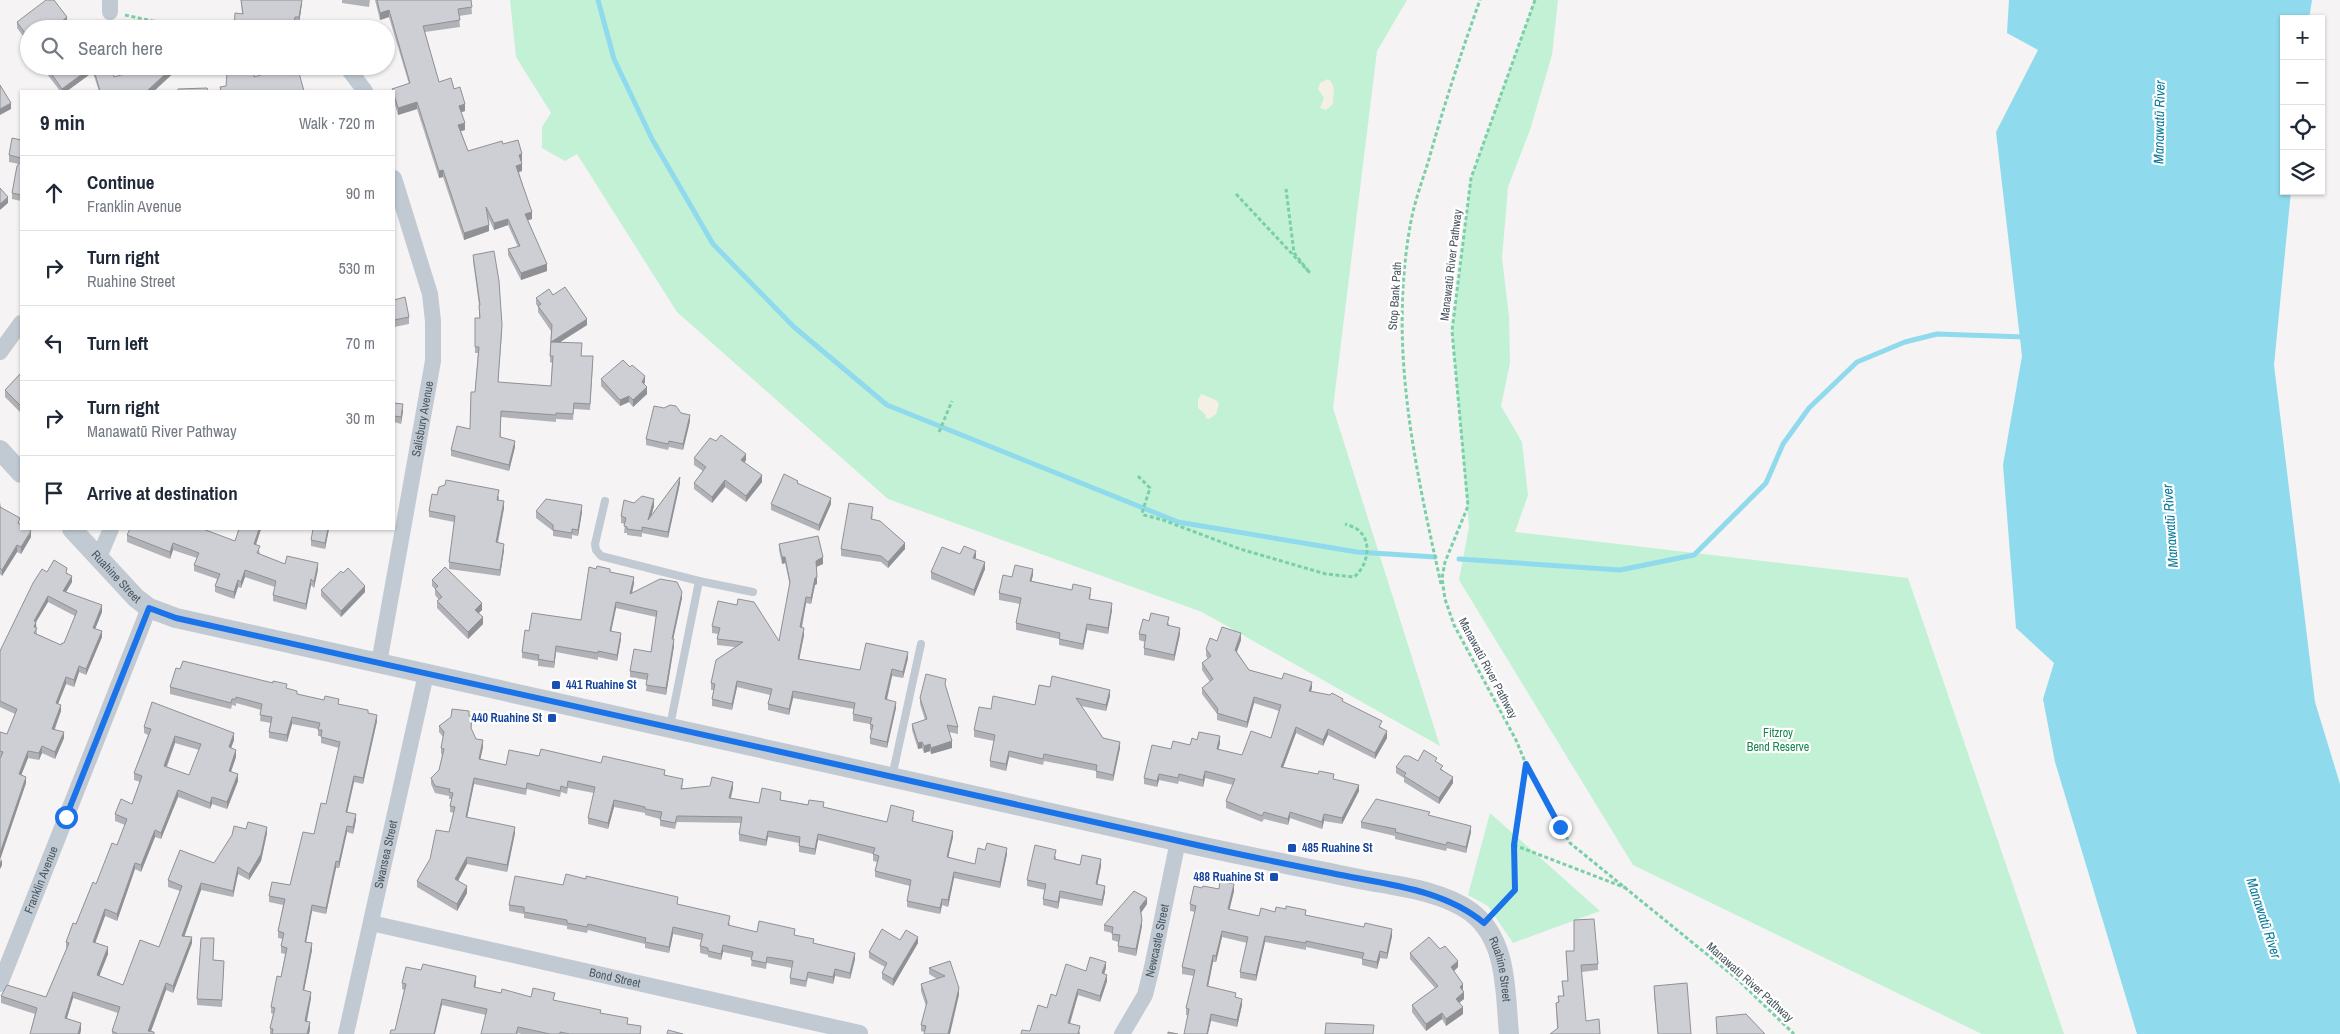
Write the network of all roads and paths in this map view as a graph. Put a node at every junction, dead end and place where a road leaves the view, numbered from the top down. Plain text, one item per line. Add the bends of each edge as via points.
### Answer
1 (1480, 0) edge
2 (1535, 0) edge
3 (110, 6) edge
4 (158, 20) edge
5 (353, 75) edge
6 (365, 90) edge
7 (395, 181) edge
8 (1286, 188) dead end
9 (1236, 194) dead end
10 (20, 324) edge
11 (0, 352) edge
12 (952, 401) dead end
13 (939, 432) dead end
14 (0, 450) edge
15 (20, 473) edge
16 (1138, 476) dead end
17 (604, 501) dead end
18 (1345, 524) dead end
19 (73, 530) edge
20 (111, 530) edge
21 (99, 557) junction
22 (699, 581) junction
23 (753, 592) dead end
24 (1445, 599) junction
25 (149, 608) junction
26 (921, 644) dead end
27 (379, 662) junction
28 (426, 674) junction
29 (670, 728) junction
30 (1526, 764) junction
31 (892, 777) junction
32 (1178, 841) junction
33 (1514, 845) junction
34 (1629, 890) junction
35 (370, 923) junction
36 (1484, 923) junction
37 (0, 984) edge
38 (860, 1033) edge
39 (346, 1034) edge
40 (1122, 1034) edge
41 (1509, 1034) edge
42 (1794, 1034) edge

1 - 24 path, Stop Bank Path via 1448,92 1412,219 1403,280 1401,342 1408,422 1420,492
2 - 24 path, Manawatū River Pathway via 1471,178 1452,331 1468,506 1445,562 1442,578
3 - 4 path
5 - 6 street
7 - 27 street, Salisbury Avenue via 430,294 433,361
8 - 9 path via 1294,253 1310,273
10 - 11 street
12 - 13 path
14 - 15 street
16 - 18 path via 1150,488 1144,515 1240,549 1326,574 1354,576 1363,568 1366,543 1363,535
17 - 22 lane via 595,544 601,556
19 - 21 street, Ruahine Street
20 - 21 street
21 - 25 street, Ruahine Street via 124,587
22 - 23 lane
22 - 29 lane
24 - 30 path, Manawatū River Pathway via 1454,625
25 - 27 street, Ruahine Street via 176,618
25 - 37 street, Franklin Avenue
26 - 31 lane
27 - 28 street, Ruahine Street
28 - 29 street, Ruahine Street
28 - 35 street, Swansea Street
29 - 31 street, Ruahine Street
30 - 33 path
30 - 34 path, Manawatū River Pathway via 1570,843
31 - 32 street, Ruahine Street
32 - 36 street, Ruahine Street via 1415,890 1454,902
32 - 40 street, Newcastle Street via 1147,986
33 - 34 path
33 - 36 path via 1515,890
34 - 42 path, Manawatū River Pathway via 1736,978
35 - 38 street, Bond Street
35 - 39 street, Swansea Street
36 - 41 street, Ruahine Street via 1502,965

